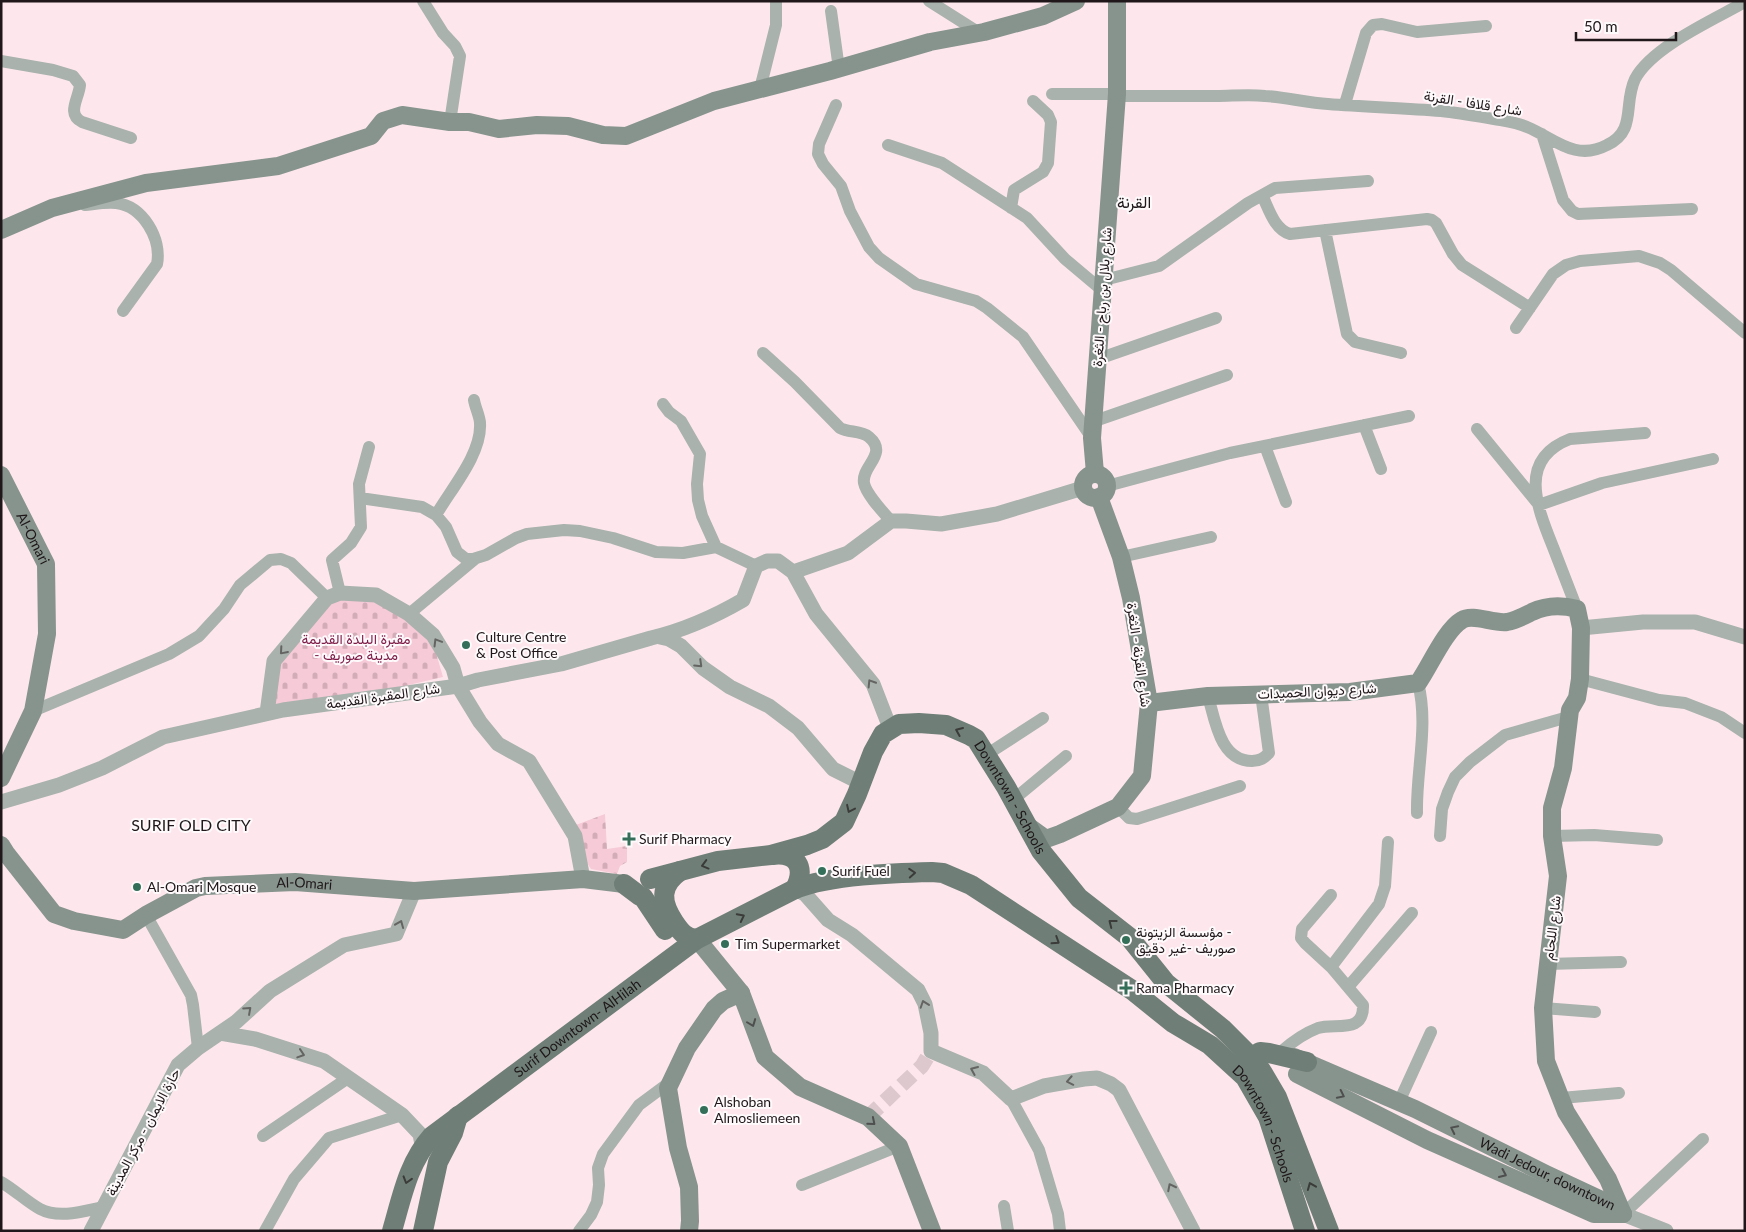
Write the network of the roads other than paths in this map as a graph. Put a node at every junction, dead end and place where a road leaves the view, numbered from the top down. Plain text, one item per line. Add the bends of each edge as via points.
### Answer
1 (423, 1) edge
2 (776, 1) edge
3 (929, 1) edge
4 (1076, 1) edge
5 (1117, 1) edge
6 (1745, 2) edge
7 (831, 11) dead end
8 (1486, 26) dead end
9 (978, 32) junction
10 (1, 61) edge
11 (839, 69) junction
12 (760, 89) junction
13 (1052, 94) dead end
14 (1117, 95) junction
15 (1033, 101) dead end
16 (1345, 104) junction
17 (836, 105) dead end
18 (450, 122) junction
19 (1542, 134) junction
20 (131, 138) dead end
21 (888, 145) dead end
22 (1368, 181) dead end
23 (1262, 195) junction
24 (52, 208) junction
25 (1011, 208) junction
26 (1692, 209) dead end
27 (1, 230) edge
28 (1326, 230) junction
29 (1103, 285) junction
30 (1530, 308) junction
31 (123, 311) dead end
32 (1216, 318) dead end
33 (1516, 328) dead end
34 (1745, 333) edge
35 (1401, 352) dead end
36 (763, 353) dead end
37 (1098, 359) junction
38 (1227, 375) dead end
39 (474, 400) dead end
40 (663, 404) dead end
41 (1408, 416) dead end
42 (1364, 425) junction
43 (1477, 429) dead end
44 (1092, 430) junction
45 (1645, 432) dead end
46 (1264, 446) junction
47 (369, 447) dead end
48 (1714, 460) dead end
49 (1381, 470) dead end
50 (1, 475) edge
51 (1100, 486) junction
52 (1083, 488) joint
53 (360, 498) junction
54 (1286, 502) dead end
55 (1539, 506) junction
56 (436, 515) junction
57 (891, 521) junction
58 (1211, 537) dead end
59 (716, 547) junction
60 (1121, 557) junction
61 (475, 559) junction
62 (756, 566) junction
63 (793, 572) junction
64 (333, 595) junction
65 (1577, 609) junction
66 (409, 614) junction
67 (1581, 628) junction
68 (660, 637) junction
69 (1745, 637) edge
70 (1580, 679) junction
71 (1418, 683) junction
72 (458, 686) junction
73 (1261, 694) junction
74 (1208, 696) junction
75 (1149, 704) junction
76 (33, 711) junction
77 (267, 713) junction
78 (1568, 717) junction
79 (1043, 718) dead end
80 (890, 728) junction
81 (1745, 733) edge
82 (986, 755) junction
83 (1066, 756) dead end
84 (1, 778) edge
85 (861, 783) junction
86 (1240, 786) dead end
87 (1013, 800) junction
88 (1, 802) edge
89 (1118, 807) junction
90 (1417, 813) dead end
91 (1026, 824) junction
92 (1060, 834) junction
93 (1440, 836) dead end
94 (1552, 836) junction
95 (1657, 840) dead end
96 (1388, 842) dead end
97 (1, 845) edge
98 (772, 855) junction
99 (1052, 865) junction
100 (680, 871) junction
101 (583, 879) junction
102 (636, 885) junction
103 (795, 889) junction
104 (414, 891) junction
105 (1332, 895) dead end
106 (1412, 913) dead end
107 (146, 915) junction
108 (697, 940) junction
109 (678, 953) junction
110 (1621, 962) dead end
111 (1547, 964) junction
112 (1331, 967) junction
113 (1348, 987) junction
114 (741, 993) junction
115 (1542, 1008) junction
116 (1595, 1012) dead end
117 (1217, 1023) junction
118 (220, 1032) junction
119 (1431, 1032) dead end
120 (1193, 1035) junction
121 (198, 1048) junction
122 (1282, 1051) junction
123 (1298, 1068) junction
124 (1252, 1071) junction
125 (348, 1078) junction
126 (670, 1082) junction
127 (1619, 1092) dead end
128 (1561, 1098) junction
129 (1011, 1099) junction
130 (1399, 1102) junction
131 (402, 1115) junction
132 (458, 1116) junction
133 (263, 1136) dead end
134 (1703, 1139) dead end
135 (899, 1146) junction
136 (420, 1153) junction
137 (1, 1182) edge
138 (802, 1186) dead end
139 (1004, 1206) dead end
140 (103, 1207) junction
141 (1623, 1214) junction
142 (1300, 1229) edge
143 (91, 1231) edge
144 (265, 1231) edge
145 (392, 1231) edge
146 (423, 1231) edge
147 (579, 1231) edge
148 (689, 1231) edge
149 (932, 1231) edge
150 (1008, 1231) edge
151 (1060, 1231) edge
152 (1193, 1231) edge
153 (1328, 1231) edge
154 (1666, 1231) edge

1 - 18 street via 460,56
2 - 12 street via 776,25
3 - 9 street
4 - 9 main road via 1043,16
5 - 14 main road, شارع بلال بن رباح - الثغرة
6 - 19 street, شارع قلافا - القرنة via 1654,56 1635,79 1624,131 1615,141 1599,149 1581,150 1563,146
7 - 11 street
8 - 16 street via 1417,32 1373,25 1366,33
9 - 11 main road via 922,44
10 - 20 street via 73,76 80,85 73,108 77,119
11 - 12 main road
12 - 18 main road via 714,101 626,136 603,135 568,126 499,129 469,122
13 - 14 street, شارع قلافا - القرنة
14 - 16 street, شارع قلافا - القرنة via 1264,95
14 - 29 main road, شارع بلال بن رباح - الثغرة
15 - 25 street via 1051,122 1048,163 1042,172 1014,190
16 - 19 street, شارع قلافا - القرنة via 1443,111 1515,123
17 - 44 street via 819,144 818,154 841,186 850,211 870,247 916,284 976,301 1023,337
18 - 24 main road via 402,115 383,121 371,136 278,166 146,183
19 - 26 street via 1563,200 1572,211 1578,214
21 - 25 street via 942,163
22 - 23 street via 1276,188
23 - 28 street via 1276,224 1285,232
23 - 29 street via 1159,266
24 - 27 main road
24 - 31 street via 116,203 133,208 144,219 157,246 157,264
25 - 29 street via 1027,218 1065,259
28 - 30 street via 1432,220 1462,265
28 - 35 street via 1347,334 1360,344
29 - 37 main road, شارع بلال بن رباح - الثغرة
30 - 33 street
30 - 34 street via 1553,274 1566,265 1639,256 1671,270
32 - 37 street
36 - 57 street via 840,428 862,433 872,440 876,455 866,470 864,483
37 - 44 main road, شارع بلال بن رباح - الثغرة
38 - 44 street
39 - 56 street via 481,422 477,445 464,475
40 - 59 street via 681,421 700,454 698,500
41 - 42 street
42 - 46 street
42 - 49 street
43 - 55 street
44 - 51 main road, شارع بلال بن رباح - الثغرة
45 - 55 street via 1580,437 1554,447 1538,469 1535,486
46 - 51 street
46 - 54 street
47 - 53 street via 359,484
48 - 55 street via 1602,483
50 - 76 main road, Al-Omari via 46,564 47,634
51 - 52 main road via 1085,478
51 - 60 main road, شارع القرنة - الثغرة
52 - 57 street via 997,514 941,524
53 - 56 street via 422,507
53 - 64 street via 361,527 351,543 332,560
55 - 65 street
56 - 61 street via 459,555
57 - 63 street via 848,553
58 - 60 street
59 - 61 street via 683,553 656,552 596,534 548,531 516,538
59 - 62 street
60 - 75 main road, شارع القرنة - الثغرة
61 - 66 street
62 - 63 street via 767,560 778,561
62 - 68 street via 743,600 708,620
80 -> 63 street via 873,684 816,614
64 - 66 street, شارع المقبرة القديمة via 376,595
64 - 76 street via 292,564 281,559 270,560 240,585 224,609 198,636 169,654
64 -> 77 street via 274,661
65 - 67 main road
65 - 71 main road via 1549,607 1506,622 1475,617 1463,619 1452,628
72 -> 66 street, شارع المقبرة القديمة via 453,668 433,635
67 - 69 street via 1643,622 1695,622
67 - 70 main road, شارع اللحام
68 - 72 street via 561,664
68 -> 85 street via 682,646 703,668 769,706 798,728 833,769
70 - 78 main road, شارع اللحام via 1577,698
70 - 81 street via 1659,700 1685,703 1721,717
71 - 73 main road, شارع ديوان الحميدات via 1350,692
71 - 90 street via 1422,698 1422,738
72 - 77 street, شارع المقبرة القديمة
72 - 101 street via 498,744 530,761 575,836
73 - 74 main road, شارع ديوان الحميدات
73 - 74 street via 1269,753 1256,761 1236,757 1227,748
74 - 75 main road, شارع ديوان الحميدات
75 - 89 main road, شارع القرنة - الثغرة via 1142,776
76 - 84 main road, Al-Omari
77 - 88 street, شارع المقبرة القديمة via 162,737 102,768
78 - 93 street via 1505,735 1470,762 1455,777 1448,792 1442,809
78 - 94 main road, شارع اللحام via 1563,768 1552,808
79 - 82 street
82 -> 80 main road, Downtown - Schools via 976,739 946,725 905,723
80 - 85 main road via 873,752
82 - 87 main road, Downtown - Schools
83 - 87 street
85 -> 98 main road via 844,822 822,840
86 - 89 street via 1137,819 1129,818
87 - 91 main road, Downtown - Schools
89 - 92 main road, شارع القرنة - الثغرة
91 - 92 main road via 1046,839
91 - 99 main road, Downtown - Schools
92 - 99 main road via 1053,849
94 - 95 street via 1594,835
94 - 111 main road, شارع اللحام via 1558,876
96 - 112 street via 1385,886 1379,904
97 - 107 main road, Al-Omari via 54,914 123,930
98 -> 100 main road via 718,861
98 - 103 main road via 782,854 799,865 801,876
117 -> 99 main road, Downtown - Schools via 1166,983 1129,937 1079,898
100 - 102 main road
100 - 108 main road via 667,886 665,908 682,933
101 - 102 main road, Al-Omari
101 - 104 main road, Al-Omari
102 - 109 main road
108 -> 103 main road, Downtown - Schools
103 -> 120 main road, Downtown - Schools via 812,883 861,877 916,872 943,874 971,885 1132,990
129 -> 103 street via 983,1073 930,1051 931,1033 925,1004 918,990 852,935 828,920 805,894
104 - 107 main road, Al-Omari via 295,882 205,886
118 -> 104 street, حارة الايمان - مركز المدينة via 270,991 344,945 396,934
105 - 112 street via 1300,934 1304,943
106 - 113 street
107 - 121 street via 190,995
108 - 109 main road, Surif Downtown- AlHilah
108 - 114 main road
109 - 132 main road, Surif Downtown- AlHilah
110 - 111 street
111 - 115 main road, شارع اللحام
112 - 113 street
113 - 122 street via 1363,1005 1359,1020 1350,1025 1317,1028 1291,1042
114 - 126 main road via 714,1009 687,1048
114 -> 135 main road via 765,1056 800,1087 868,1118
115 - 116 street
115 - 128 main road, شارع اللحام via 1546,1062
117 - 120 main road via 1212,1033
117 - 122 main road via 1243,1038
117 - 124 main road
118 - 121 street, حارة الايمان - مركز المدينة
118 -> 125 street via 255,1039 324,1061
119 - 130 street
120 - 124 main road, Downtown - Schools via 1210,1044 1226,1061
121 - 140 street, حارة الايمان - مركز المدينة via 178,1066
122 - 123 main road, Wadi Jedour, downtown
123 - 124 main road
123 - 124 main road via 1265,1052 1256,1053
123 - 130 main road, Wadi Jedour, downtown
123 -> 141 main road, Wadi Jedour, downtown via 1427,1140 1594,1214
124 - 142 main road, Downtown - Schools
153 -> 124 main road via 1277,1096
125 - 131 street
125 - 133 street
126 - 147 street via 640,1105 603,1154 598,1168 596,1202
126 - 148 main road via 669,1097 678,1148 689,1187
127 - 128 street
128 - 141 main road, شارع اللحام via 1566,1112 1608,1178
129 - 151 street via 1039,1150
152 -> 129 street via 1119,1090 1111,1084 1097,1078 1084,1079 1044,1086
141 -> 130 main road, Wadi Jedour, downtown via 1612,1205
131 - 136 street via 420,1134
131 - 144 street via 329,1138 294,1179
132 - 136 main road, Surif Downtown- AlHilah via 432,1136
132 - 146 main road via 438,1162
134 - 141 street
135 - 138 street
135 - 149 main road
136 -> 145 main road, Surif Downtown- AlHilah via 409,1174
137 - 140 street via 46,1212 64,1214
139 - 150 street
140 - 143 street, حارة الايمان - مركز المدينة
141 - 154 street
142 - 153 main road via 1315,1223

